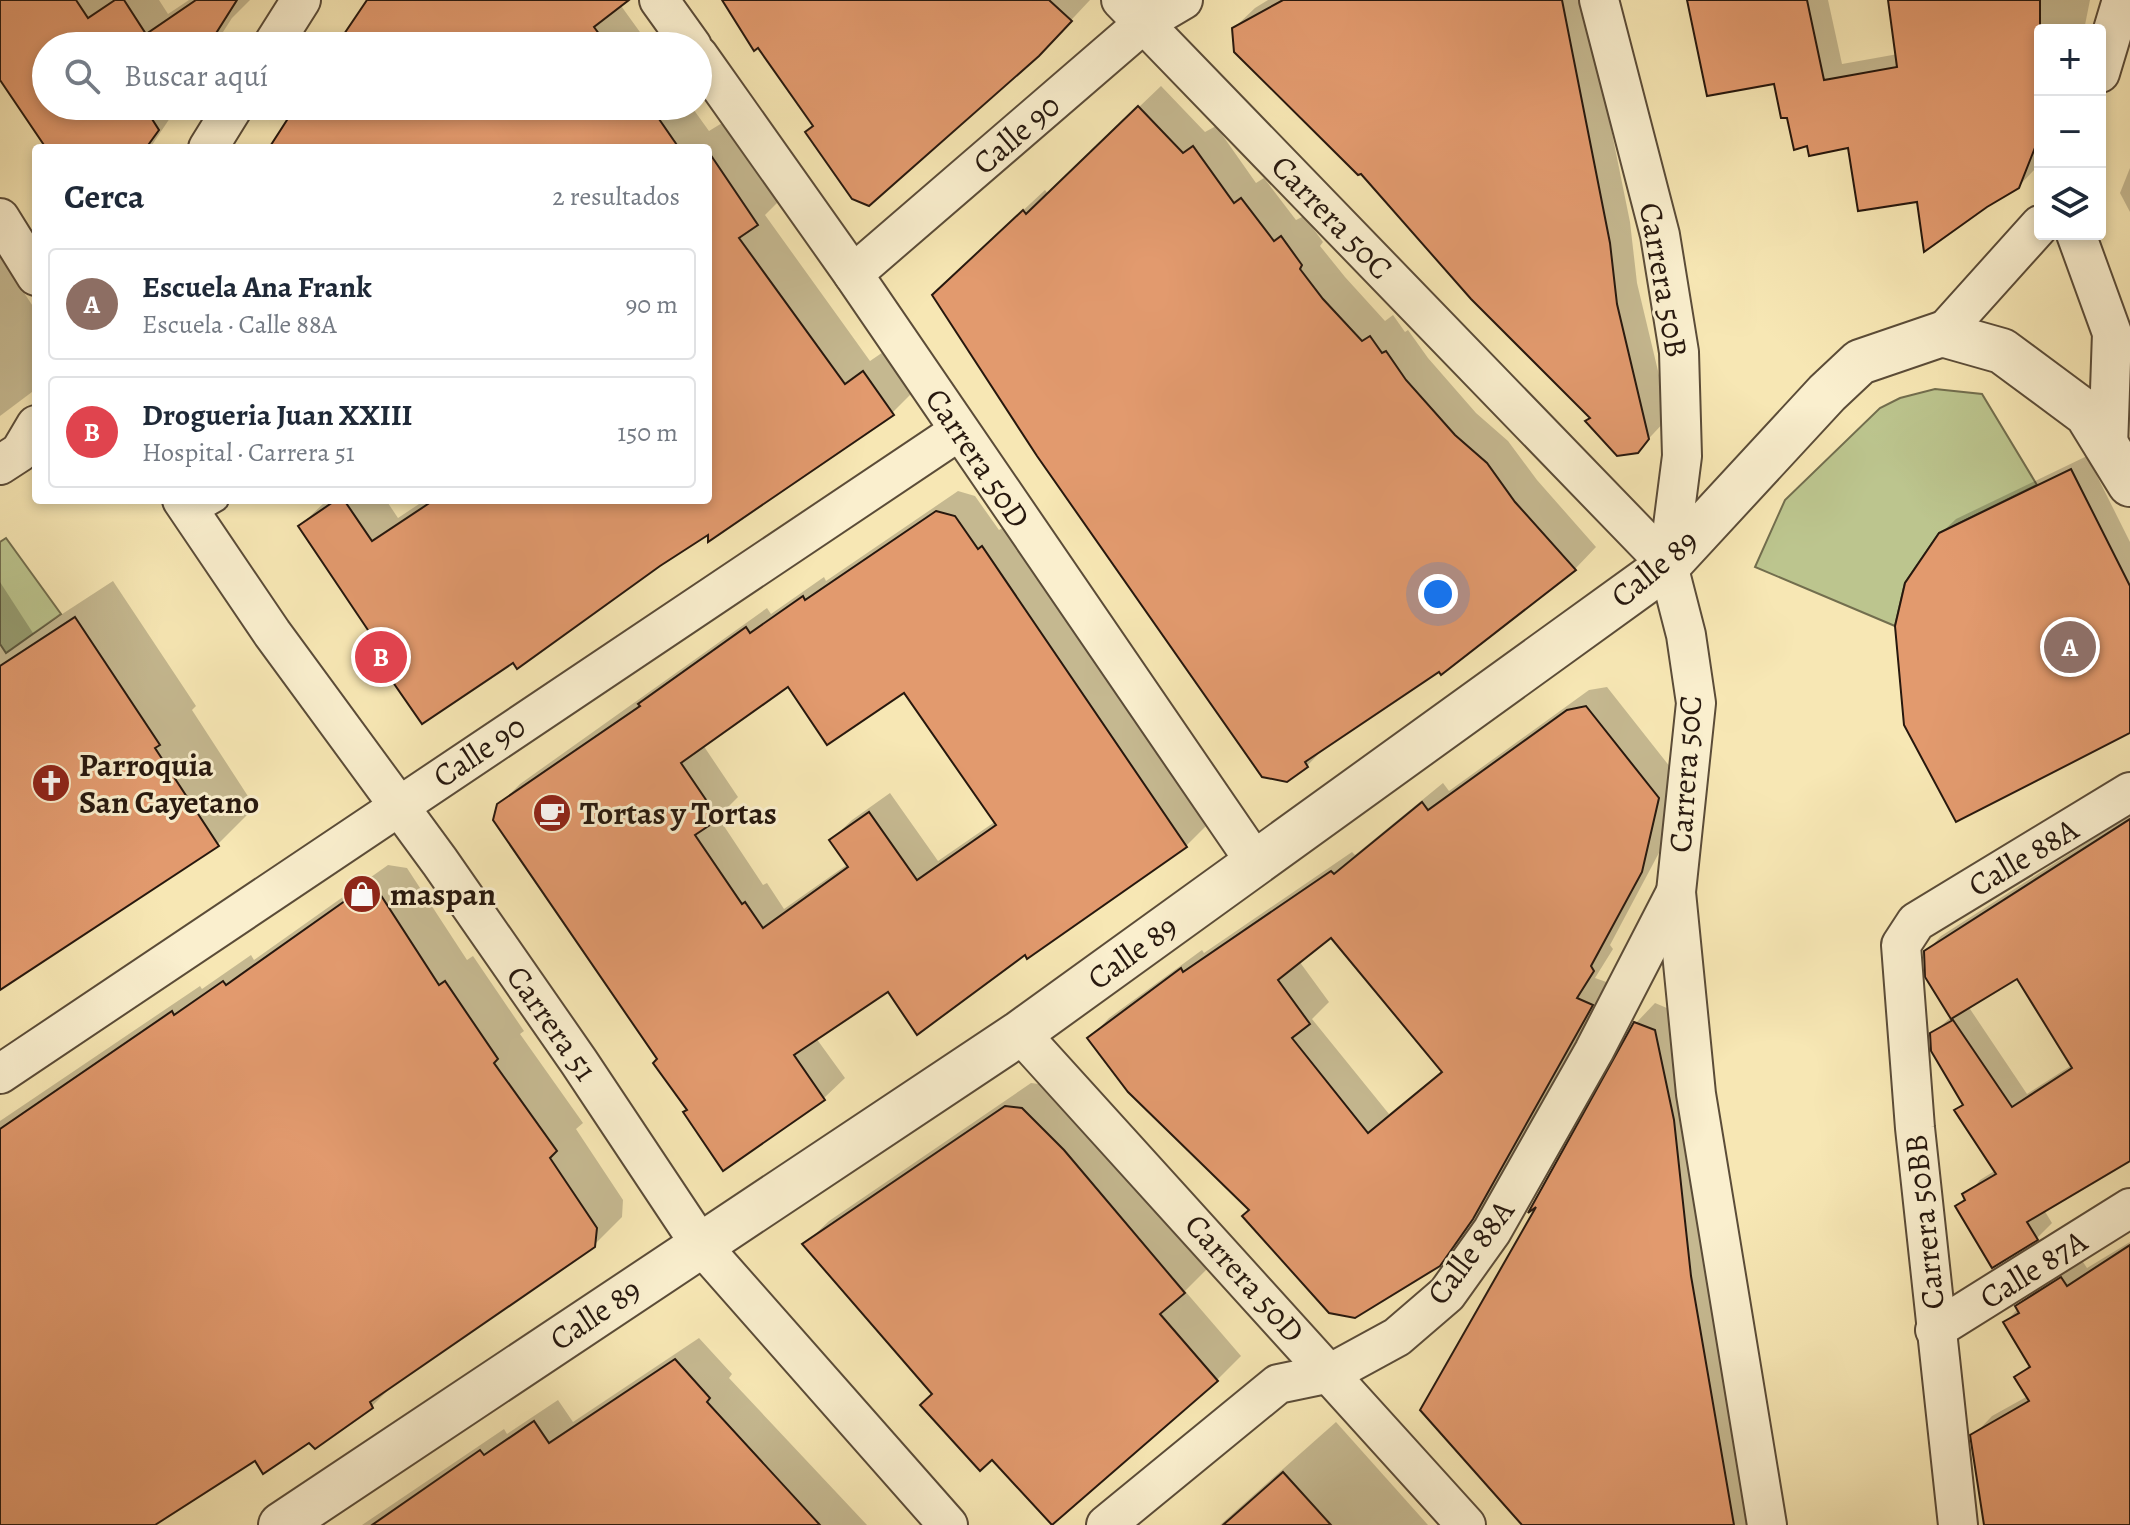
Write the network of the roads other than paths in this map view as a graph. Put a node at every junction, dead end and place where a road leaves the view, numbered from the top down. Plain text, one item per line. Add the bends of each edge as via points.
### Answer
1 (301, 0) edge
2 (659, 0) edge
3 (1183, 0) edge
4 (1599, 0) edge
5 (2122, 0) edge
6 (1132, 11) edge
7 (281, 32) edge
8 (682, 32) edge
9 (2106, 53) edge
10 (712, 75) edge
11 (225, 120) edge
12 (210, 144) edge
13 (0, 218) edge
14 (2034, 232) edge
15 (2078, 240) edge
16 (32, 270) edge
17 (853, 274) junction
18 (1942, 334) junction
19 (959, 431) junction
20 (32, 432) edge
21 (2123, 455) edge
22 (0, 465) edge
23 (197, 505) edge
24 (1668, 565) junction
25 (2130, 792) edge
26 (397, 806) junction
27 (1256, 863) junction
28 (1676, 892) junction
29 (1916, 922) joint
30 (1020, 1033) junction
31 (0, 1074) edge
32 (2130, 1208) edge
33 (700, 1244) junction
34 (1935, 1330) junction
35 (1331, 1373) junction
36 (281, 1525) edge
37 (948, 1525) edge
38 (1106, 1525) edge
39 (1466, 1525) edge
40 (1767, 1525) edge
41 (1958, 1525) edge

1 - 7 street
2 - 8 street
3 - 6 street, Calle 90
4 - 24 street, Carrera 50B via 1660,235 1679,352 1682,456
5 - 9 street
6 - 17 street, Calle 90
6 - 24 street, Carrera 50C
10 - 17 street, Carrera 50D
11 - 12 street
13 - 16 street
14 - 18 street
15 - 21 street via 2112,333
17 - 19 street, Carrera 50D
18 - 21 street via 2014,359 2087,414
18 - 24 street, Calle 89 via 1860,362
19 - 26 street, Calle 90
19 - 27 street, Carrera 50D
20 - 22 street via 20,452
23 - 26 street, Carrera 51
24 - 27 street, Calle 89
24 - 28 street, Carrera 50C via 1696,703
25 - 29 street, Calle 88A
26 - 31 street, Calle 90
26 - 33 street, Carrera 51 via 579,1062
27 - 30 street, Calle 89
28 - 35 street, Calle 88A via 1594,1051 1483,1244 1447,1294 1397,1337
28 - 40 street, Carrera 50C via 1696,1094
29 - 34 street, Carrera 50BB via 1901,945 1904,1019
30 - 33 street, Calle 89
30 - 35 street, Carrera 50D
32 - 34 street, Calle 87A
33 - 36 street, Calle 89
33 - 37 street, Carrera 51
34 - 41 street, Carrera 50BB
35 - 38 street, Calle 88A via 1278,1384
35 - 39 street, Carrera 50D

